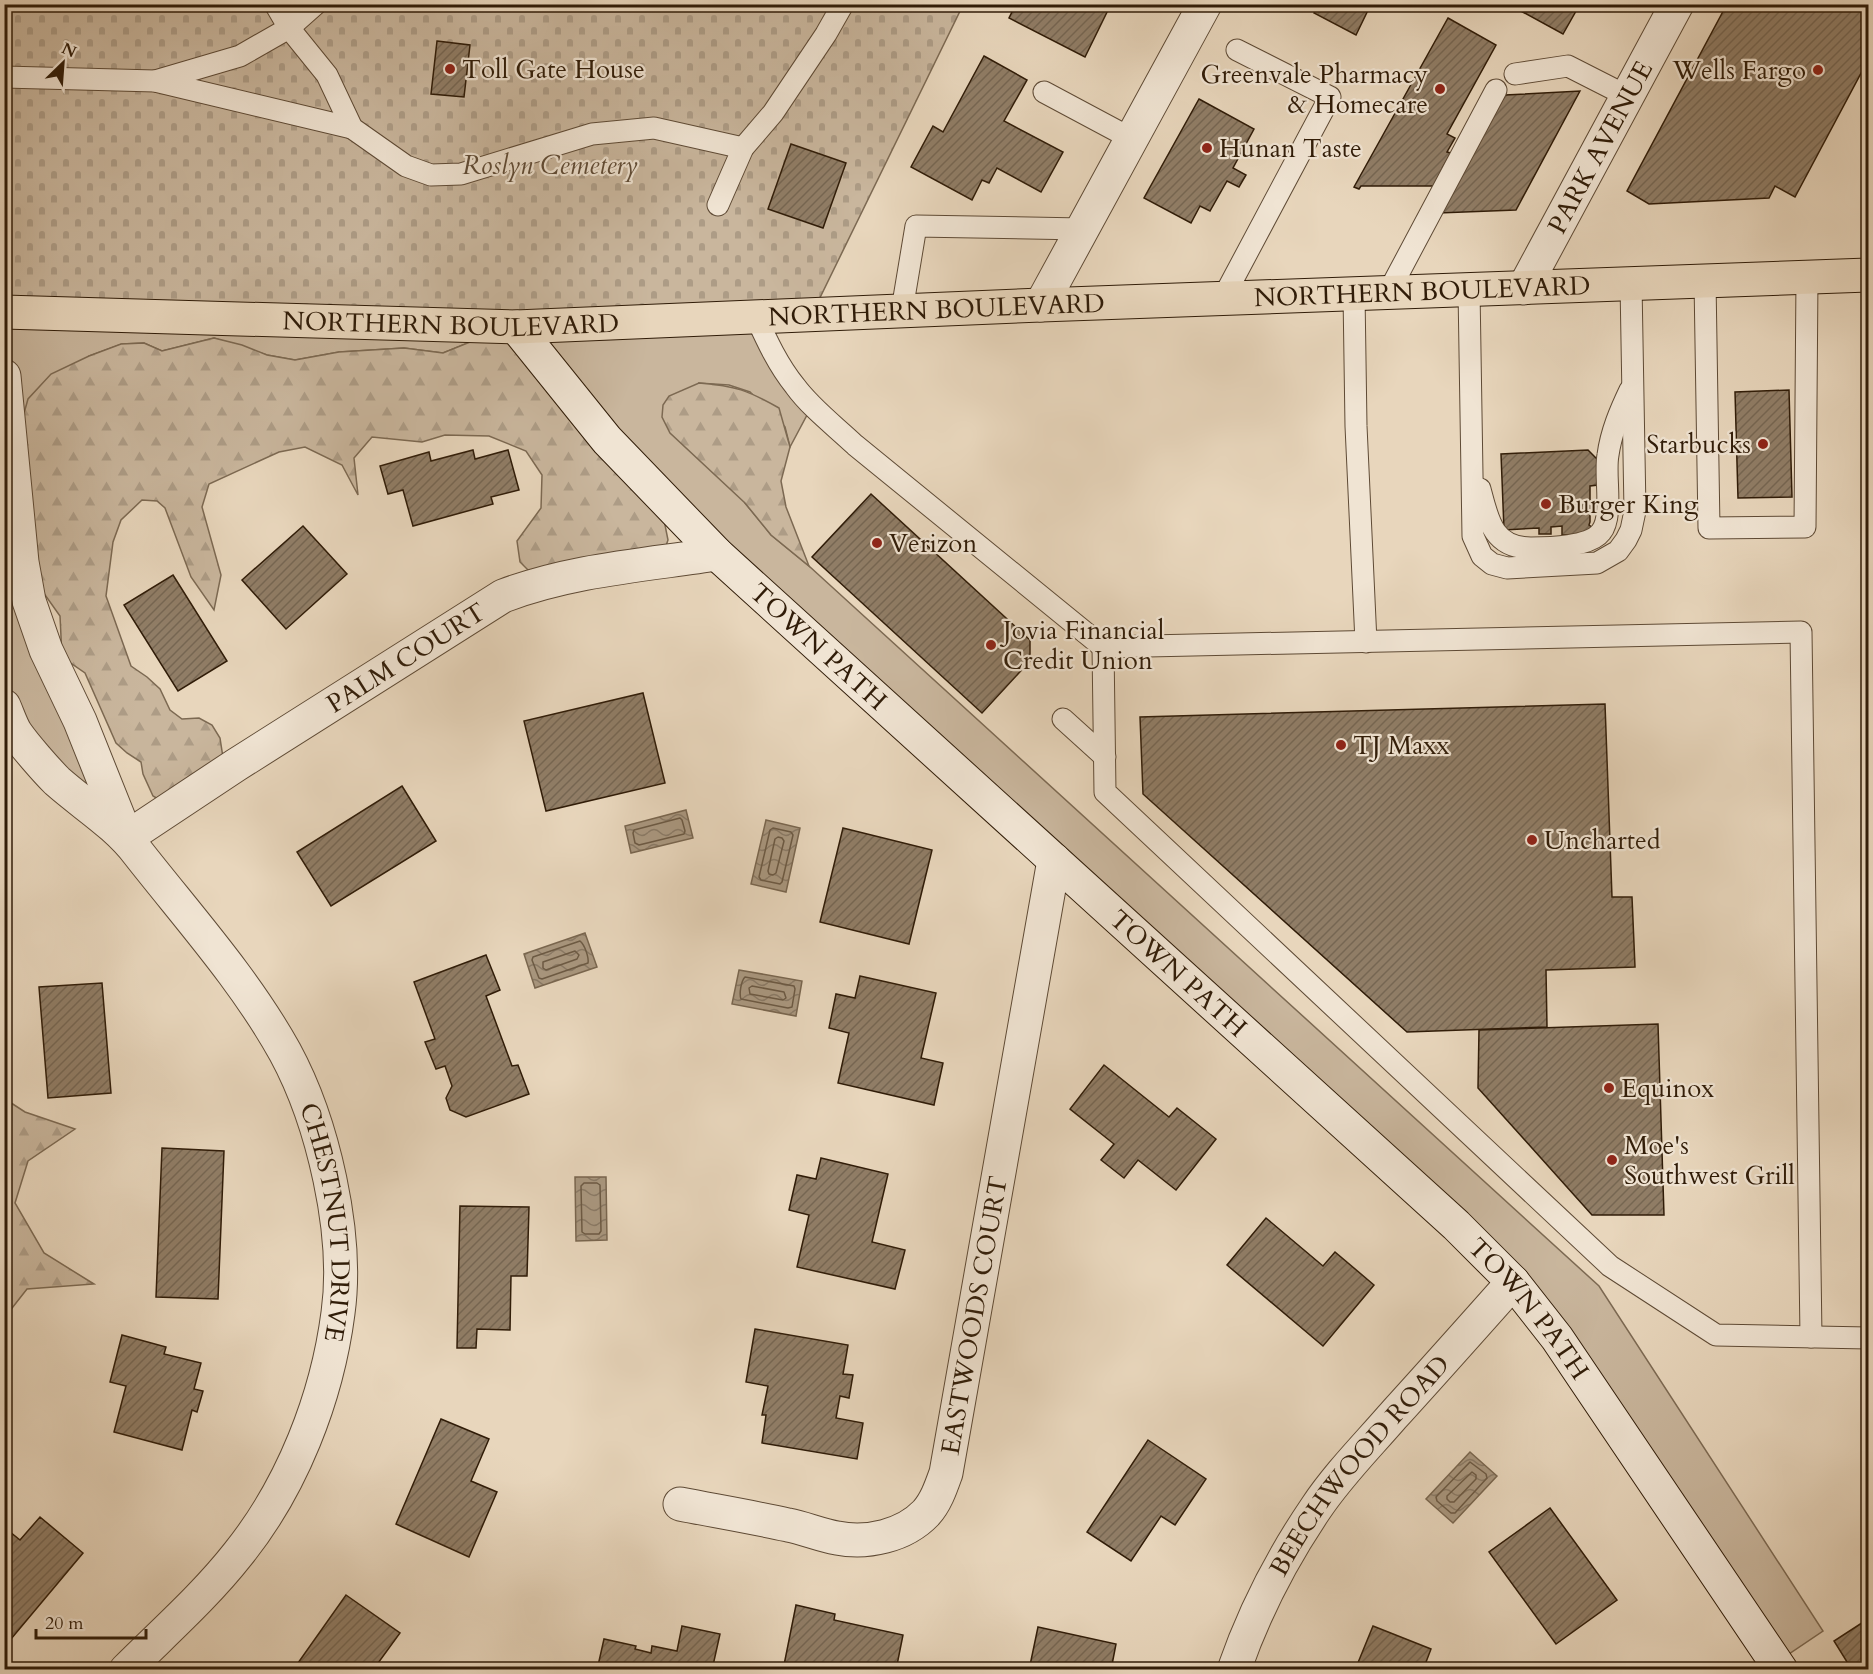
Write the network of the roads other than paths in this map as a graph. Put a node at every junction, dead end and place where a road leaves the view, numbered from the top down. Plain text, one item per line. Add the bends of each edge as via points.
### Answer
1 (275, 4) edge
2 (316, 4) edge
3 (843, 4) edge
4 (1205, 4) edge
5 (1677, 4) edge
6 (289, 28) junction
7 (1238, 50) dead end
8 (1515, 74) dead end
9 (4, 77) edge
10 (155, 81) junction
11 (1496, 90) dead end
12 (1044, 92) dead end
13 (1628, 96) junction
14 (352, 128) junction
15 (1132, 139) junction
16 (743, 148) junction
17 (718, 205) dead end
18 (1083, 229) junction
19 (1869, 275) edge
20 (1807, 278) junction
21 (1705, 281) junction
22 (1631, 284) junction
23 (1524, 288) junction
24 (1469, 290) junction
25 (1388, 293) junction
26 (1354, 294) junction
27 (1223, 298) junction
28 (1041, 305) junction
29 (902, 310) junction
30 (4, 312) edge
31 (756, 317) junction
32 (516, 327) junction
33 (4, 376) edge
34 (717, 554) junction
35 (1366, 642) junction
36 (1103, 647) junction
37 (4, 706) edge
38 (1063, 719) dead end
39 (1105, 757) junction
40 (126, 838) junction
41 (1054, 860) junction
42 (1513, 1282) junction
43 (1811, 1337) junction
44 (1869, 1338) edge
45 (680, 1504) dead end
46 (126, 1670) edge
47 (1234, 1670) edge
48 (1781, 1670) edge

1 - 6 lane
2 - 6 lane
3 - 16 lane via 773,113
4 - 15 street
5 - 13 street, PARK AVENUE
6 - 10 lane via 240,56
6 - 14 lane via 327,75
7 - 27 lane via 1330,98
8 - 13 lane via 1568,66
9 - 10 lane
10 - 14 lane
11 - 25 lane
12 - 15 lane
13 - 23 street, PARK AVENUE
14 - 16 lane via 406,166 431,176 461,174 592,134 654,128
15 - 18 street
16 - 17 lane
18 - 28 street
18 - 29 lane via 916,226
19 - 20 main road, NORTHERN BOULEVARD
20 - 21 main road, NORTHERN BOULEVARD
20 - 21 lane via 1805,527 1709,528
21 - 22 main road, NORTHERN BOULEVARD
22 - 23 main road, NORTHERN BOULEVARD
22 - 24 lane via 1635,511 1631,530 1618,551 1597,563 1507,568 1482,556 1473,536
23 - 24 main road, NORTHERN BOULEVARD
24 - 25 main road, NORTHERN BOULEVARD
25 - 26 main road, NORTHERN BOULEVARD
26 - 27 main road, NORTHERN BOULEVARD
26 - 35 lane
27 - 28 main road, NORTHERN BOULEVARD
28 - 29 main road, NORTHERN BOULEVARD
29 - 31 main road, NORTHERN BOULEVARD
30 - 32 main road, NORTHERN BOULEVARD
31 - 32 main road, NORTHERN BOULEVARD
31 - 36 lane via 795,388 855,445
32 - 34 street, TOWN PATH via 608,440
33 - 40 street, CHESTNUT DRIVE via 29,601
34 - 40 street, PALM COURT via 564,577 503,596
34 - 41 street, TOWN PATH
35 - 36 lane
35 - 43 lane via 1801,633
36 - 39 lane
37 - 40 street, CHESTNUT DRIVE via 16,733 56,779
38 - 39 lane
39 - 43 lane via 1105,792 1610,1266 1716,1335
40 - 46 street, CHESTNUT DRIVE via 255,1002 285,1053 310,1106 327,1167 340,1253 339,1311 328,1367 298,1456 239,1554
41 - 42 street, TOWN PATH via 1456,1225
41 - 45 street, EASTWOODS COURT via 946,1473 938,1495 926,1513 910,1525 887,1536 862,1540 835,1538
42 - 47 street, BEECHWOOD ROAD via 1347,1467 1317,1506 1266,1593
42 - 48 street, TOWN PATH via 1557,1338
43 - 44 lane

